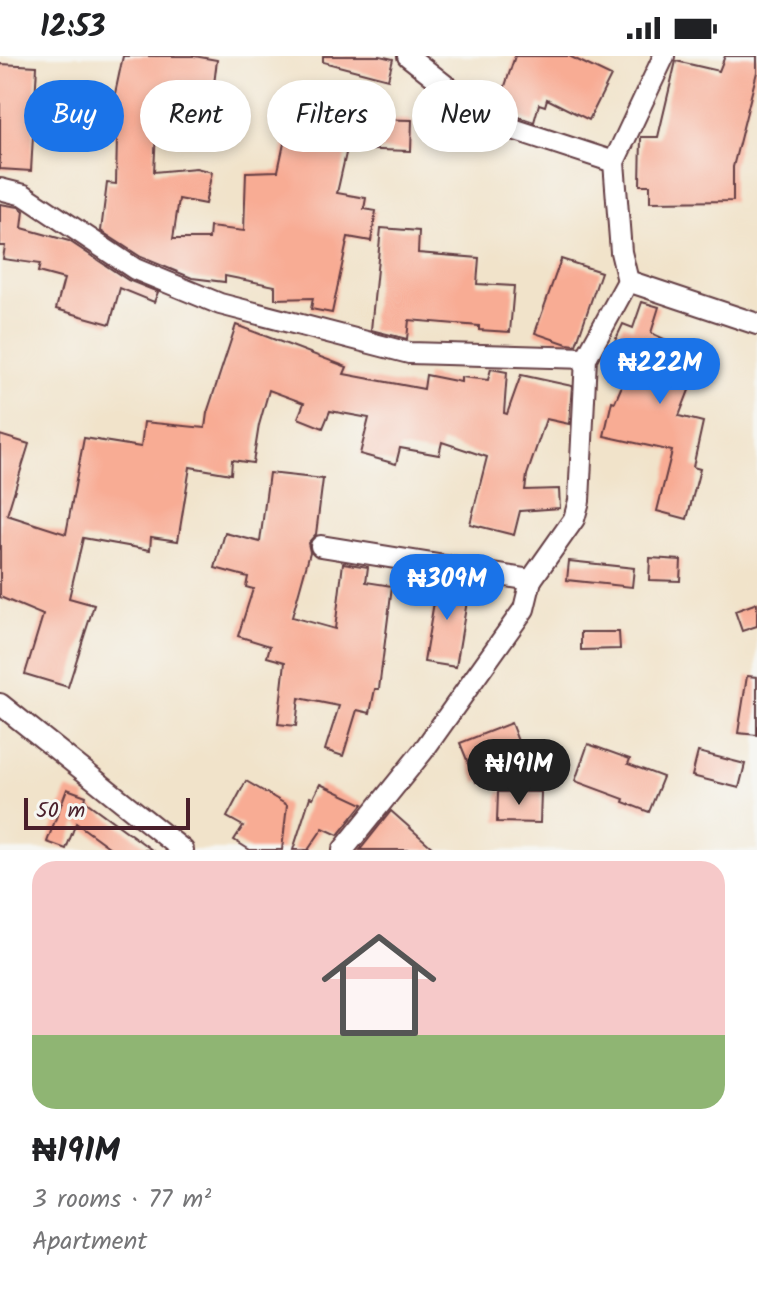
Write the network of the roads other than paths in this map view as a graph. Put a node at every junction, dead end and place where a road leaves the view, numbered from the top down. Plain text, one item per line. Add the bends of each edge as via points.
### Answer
1 (408, 56) edge
2 (664, 56) edge
3 (614, 162) junction
4 (0, 189) edge
5 (628, 281) junction
6 (757, 324) edge
7 (586, 358) junction
8 (321, 546) dead end
9 (531, 580) junction
10 (0, 704) edge
11 (183, 850) edge
12 (343, 850) edge

1 - 3 street via 451,90 473,116
2 - 3 street
3 - 5 street
4 - 7 street via 24,195 135,269 220,304 409,353
5 - 6 street
5 - 7 street
7 - 9 street via 579,501 574,519
8 - 9 street
9 - 12 street via 524,609 423,751
10 - 11 street

